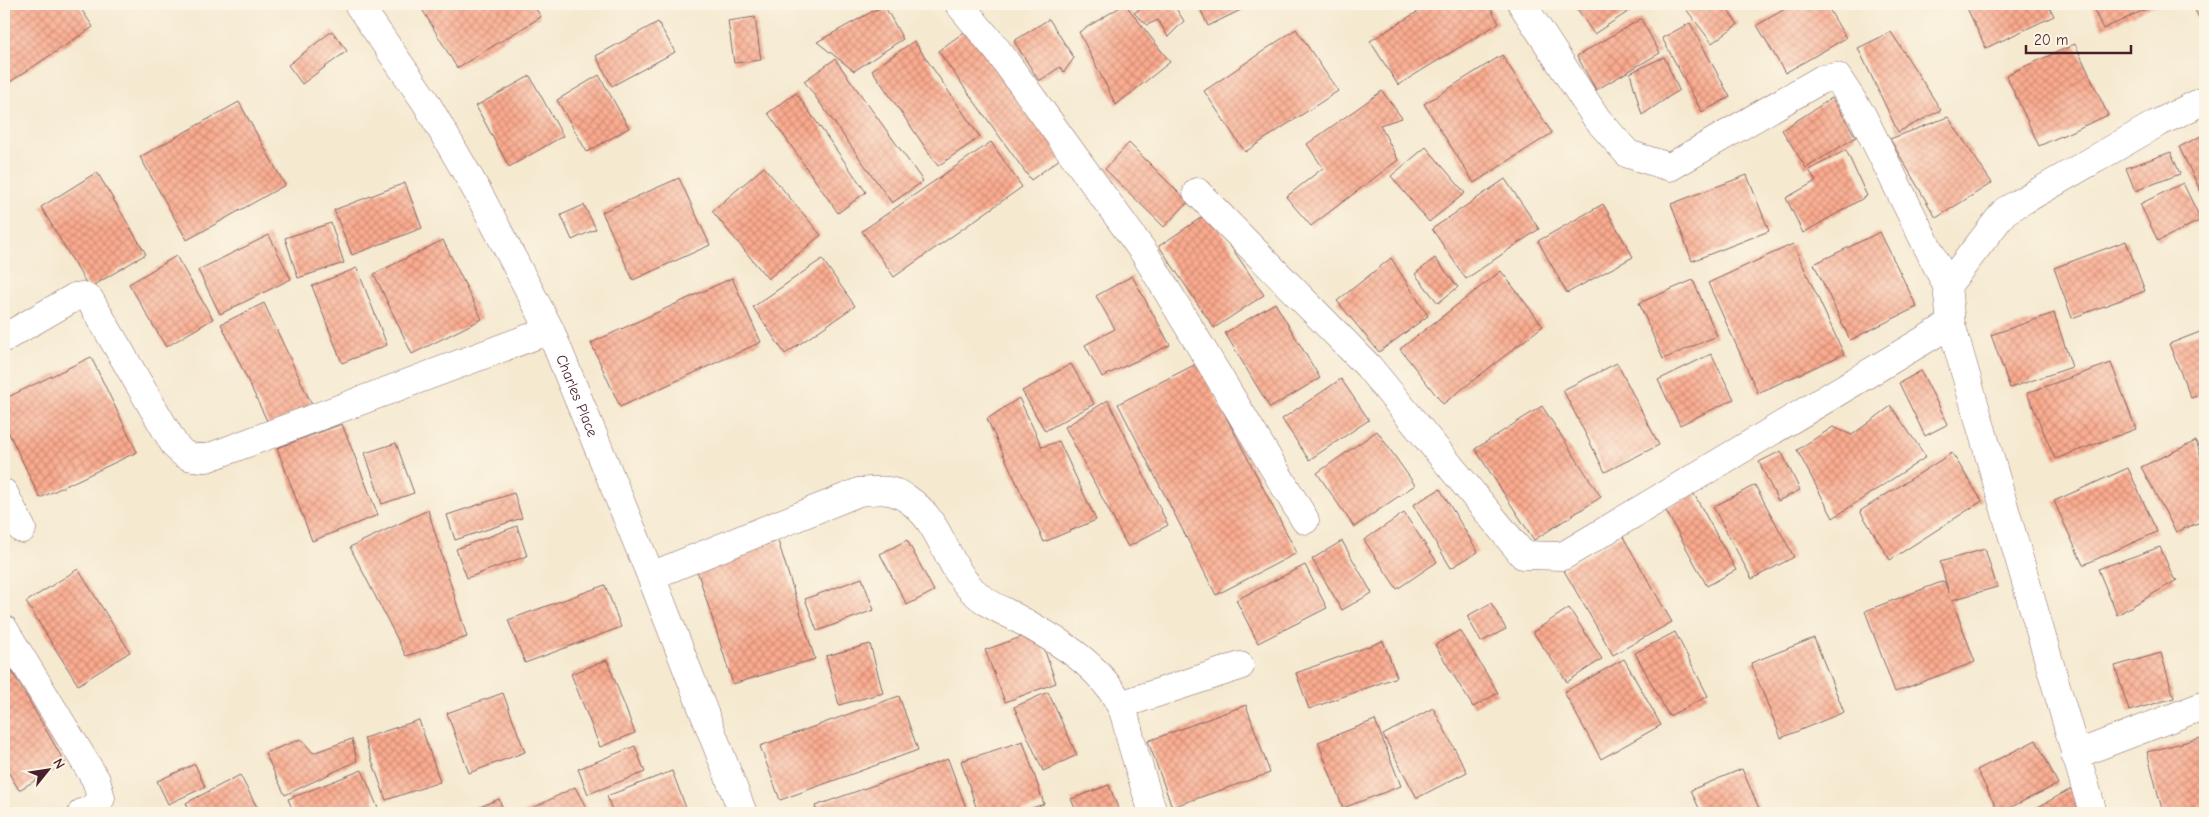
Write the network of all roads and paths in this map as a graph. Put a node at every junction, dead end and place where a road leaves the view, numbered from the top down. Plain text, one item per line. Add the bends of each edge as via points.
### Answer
1 (358, 4) edge
2 (959, 4) edge
3 (1522, 4) edge
4 (2205, 100) edge
5 (1197, 192) dead end
6 (1947, 286) junction
7 (1951, 324) junction
8 (550, 330) junction
9 (4, 338) edge
10 (4, 493) edge
11 (1305, 520) dead end
12 (22, 528) dead end
13 (651, 576) junction
14 (4, 629) edge
15 (1240, 666) dead end
16 (1120, 705) junction
17 (2205, 705) edge
18 (2075, 756) junction
19 (82, 813) edge
20 (743, 813) edge
21 (1152, 813) edge
22 (2093, 813) edge

1 - 8 street, Charles Place via 425,101 481,198
2 - 11 street via 998,51 1145,254
3 - 6 street via 1597,119 1628,154 1670,167 1822,79 1837,76 1862,114
4 - 6 street via 2156,124 2006,211
5 - 7 street via 1368,366 1523,555 1563,556
6 - 7 street
7 - 18 street
8 - 9 street via 207,458 190,458 174,444 90,300 83,296 75,297
8 - 13 street, Charles Place
10 - 12 street
13 - 16 street via 859,492 880,489 905,497 922,510 969,588 987,604 1062,643 1085,661
13 - 20 street, Charles Place
14 - 19 street via 96,780 102,798 93,808
15 - 16 street
16 - 21 street
17 - 18 street
18 - 22 street

